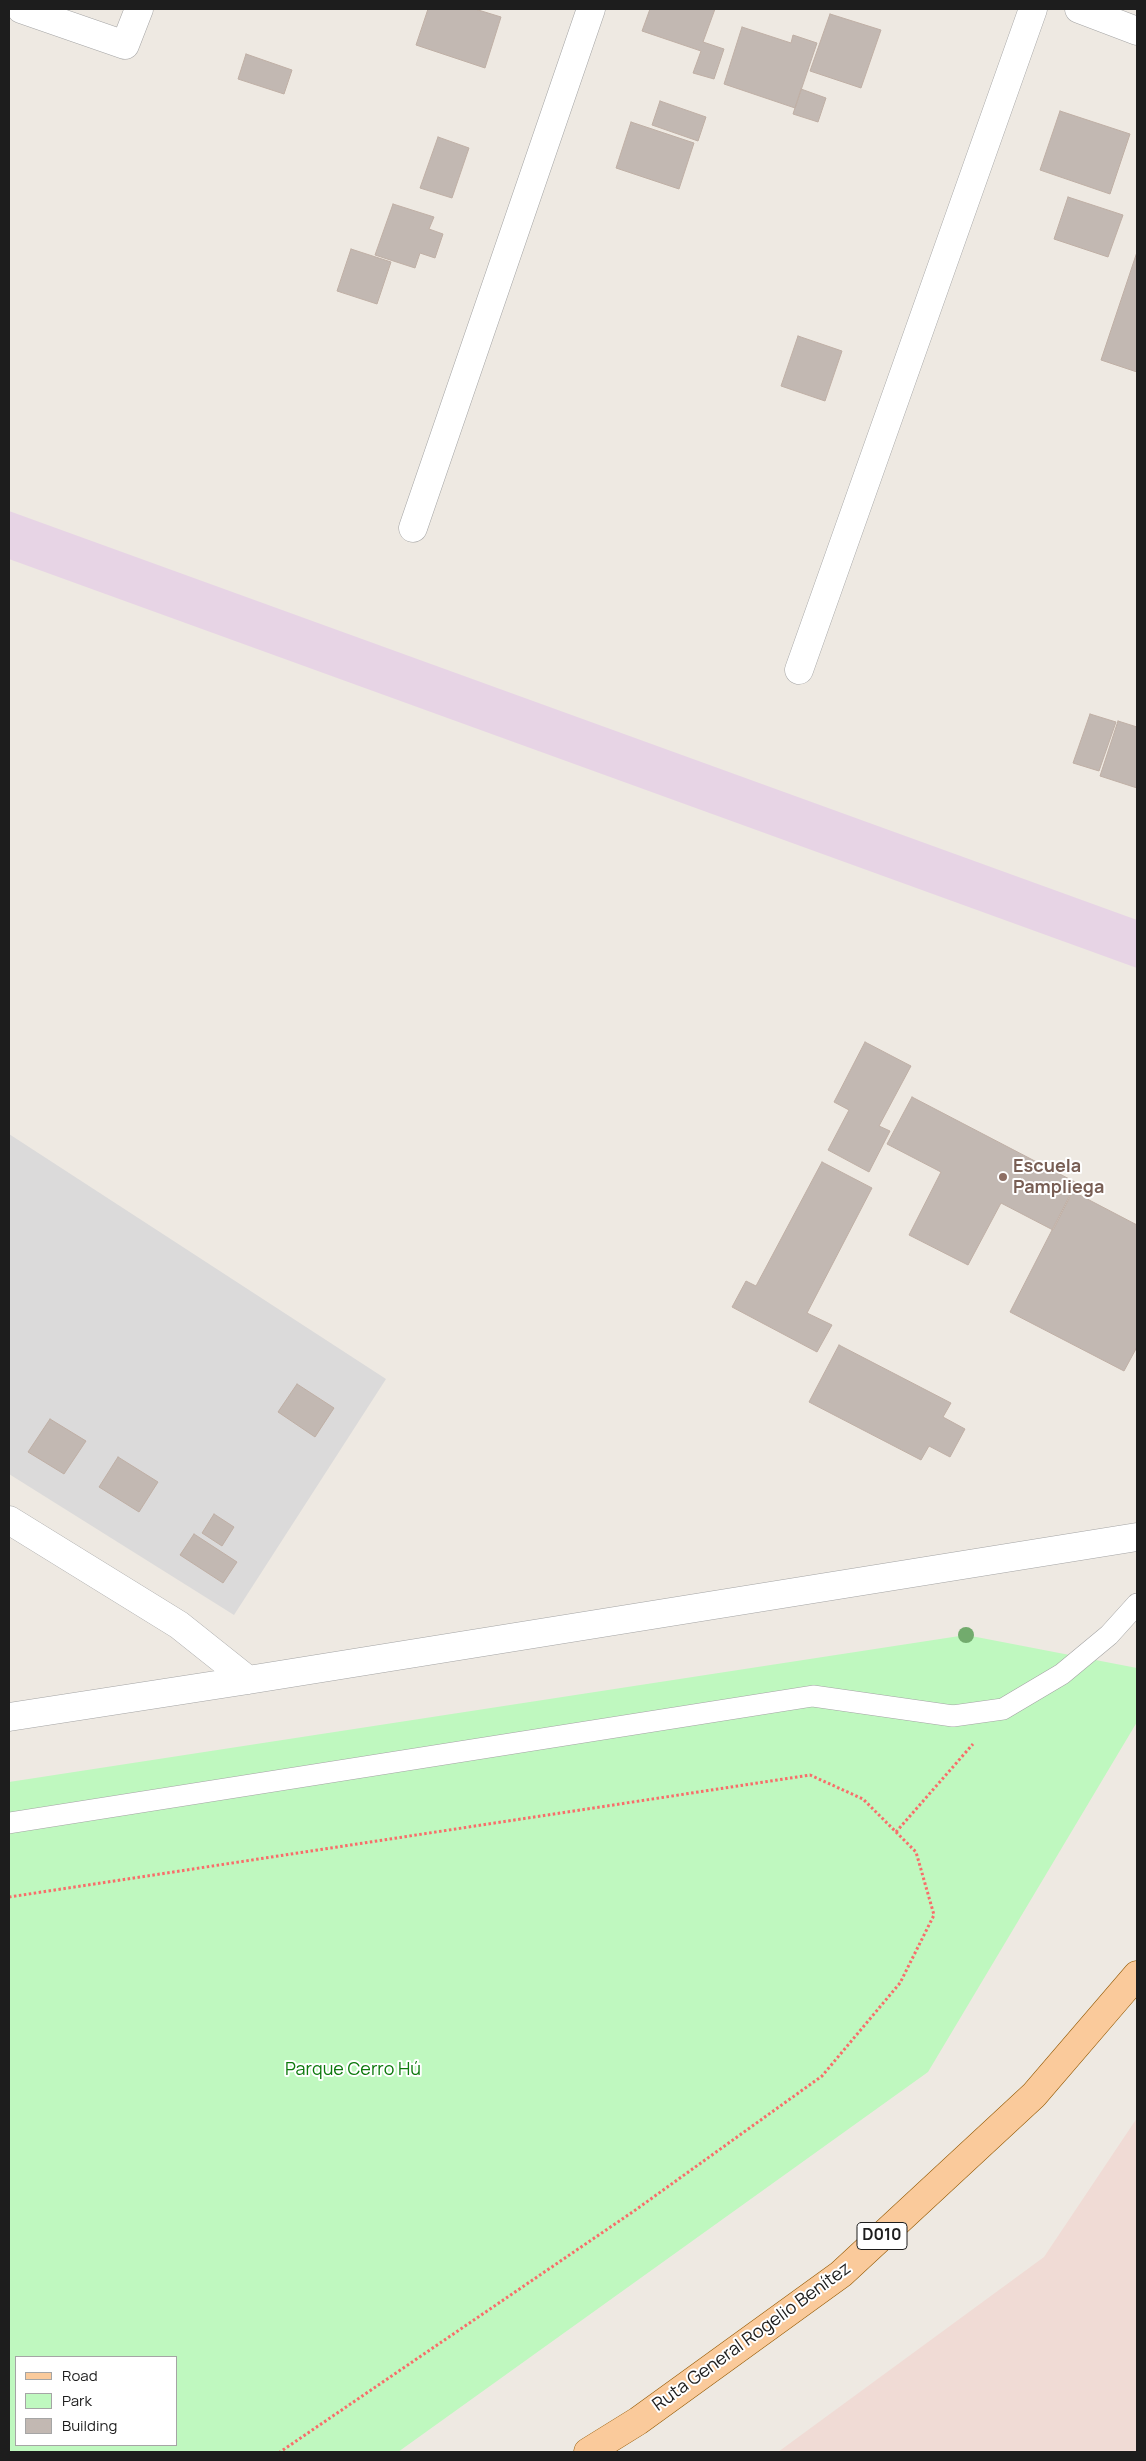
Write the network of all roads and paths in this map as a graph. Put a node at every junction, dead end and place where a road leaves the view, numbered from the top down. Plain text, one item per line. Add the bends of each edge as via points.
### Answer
1 (21, 9) edge
2 (139, 9) edge
3 (591, 9) edge
4 (1033, 9) edge
5 (1079, 9) edge
6 (1137, 31) edge
7 (413, 528) dead end
8 (799, 670) dead end
9 (9, 1520) edge
10 (1137, 1537) edge
11 (1137, 1604) edge
12 (248, 1680) junction
13 (1003, 1709) junction
14 (9, 1717) edge
15 (9, 1824) edge
16 (896, 1832) junction
17 (9, 1897) edge
18 (1137, 1975) edge
19 (280, 2452) edge
20 (588, 2452) edge

1 - 2 street via 125,46
3 - 7 street
4 - 8 street
5 - 6 street
9 - 12 street via 179,1625
10 - 12 street
11 - 13 lane via 1109,1635 1062,1674
12 - 14 street
13 - 15 lane via 953,1716 813,1696
13 - 16 path
16 - 17 path via 864,1799 810,1775
16 - 19 path via 916,1852 934,1915 900,1983 822,2076 634,2211
18 - 20 main road, Ruta General Rogelio Benítez / D010 via 1034,2096 841,2274 638,2421

